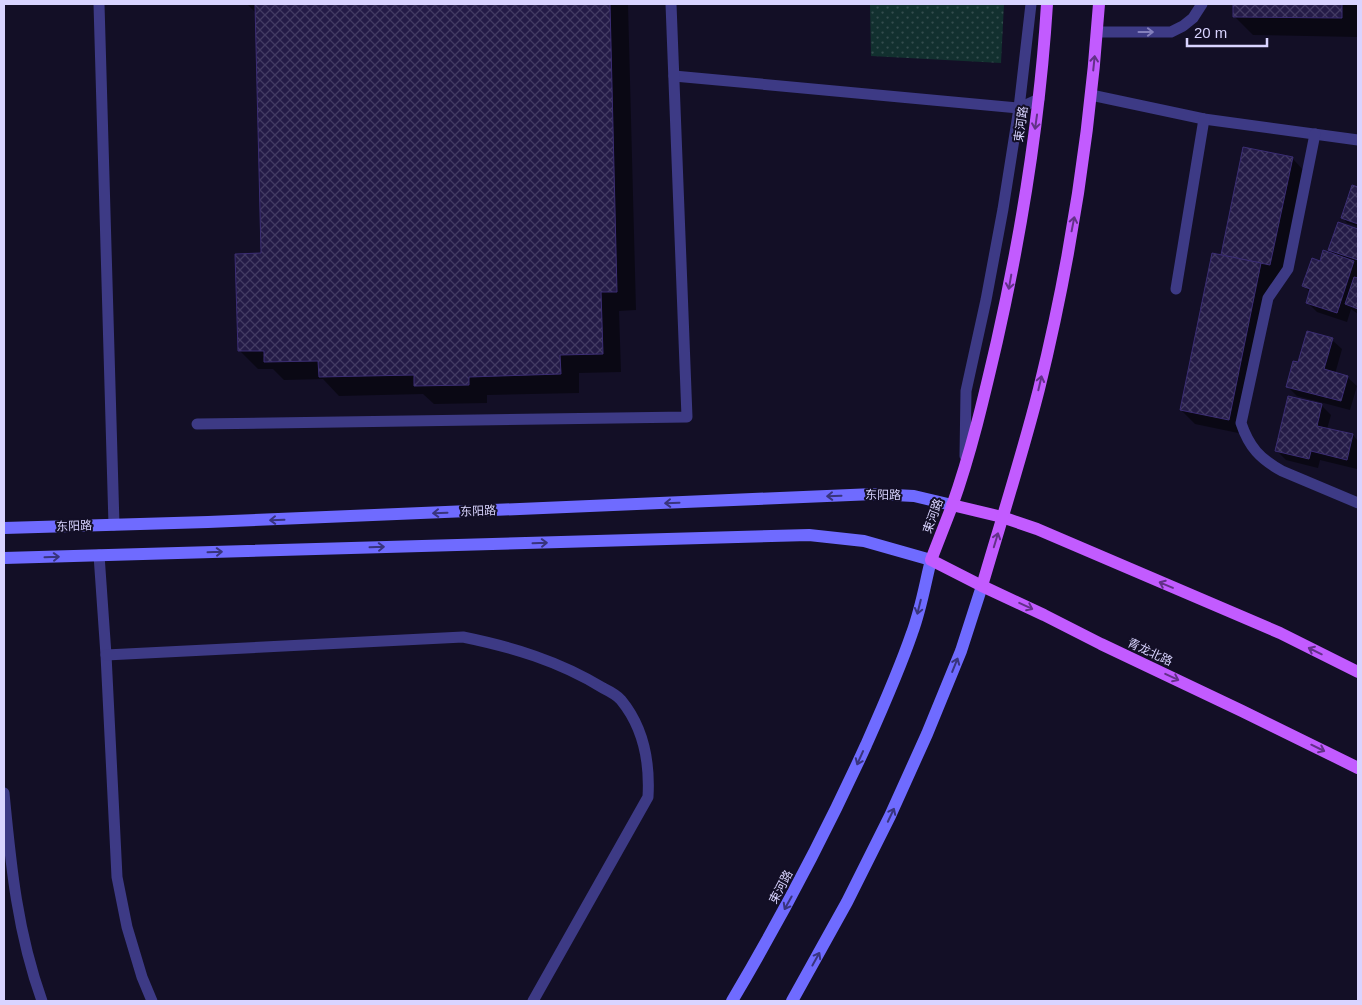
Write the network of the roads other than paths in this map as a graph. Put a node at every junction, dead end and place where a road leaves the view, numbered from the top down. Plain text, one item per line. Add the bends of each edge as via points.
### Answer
1 (99, 4) edge
2 (672, 4) edge
3 (1031, 4) edge
4 (1047, 4) edge
5 (1099, 4) edge
6 (1202, 4) edge
7 (1097, 32) junction
8 (674, 76) junction
9 (1091, 95) junction
10 (1038, 99) junction
11 (1019, 108) junction
12 (1204, 119) junction
13 (1315, 134) junction
14 (1358, 140) edge
15 (1176, 289) dead end
16 (197, 424) dead end
17 (965, 462) junction
18 (1358, 503) edge
19 (952, 505) junction
20 (1002, 517) junction
21 (114, 525) junction
22 (4, 528) edge
23 (99, 555) junction
24 (4, 558) edge
25 (932, 560) junction
26 (982, 586) junction
27 (106, 655) junction
28 (1358, 672) edge
29 (1358, 768) edge
30 (4, 793) edge
31 (42, 1001) edge
32 (152, 1001) edge
33 (532, 1001) edge
34 (732, 1001) edge
35 (792, 1001) edge

1 - 21 lane
2 - 8 lane
3 - 11 lane
4 - 10 main road, 束河路
5 - 7 main road
7 -> 6 lane via 1171,32 1193,18
9 -> 7 main road
8 - 11 lane
8 - 16 lane via 687,417
9 - 12 lane
20 -> 9 main road via 1038,390 1058,301 1075,212
10 - 11 lane
10 -> 17 main road, 束河路 via 1008,291
11 - 17 lane via 986,300 966,391
12 - 13 lane
12 - 15 lane
13 - 14 lane
13 - 18 lane via 1288,269 1268,298 1241,423 1252,447 1270,465
17 - 19 main road, 束河路
19 - 20 main road
19 -> 21 main road, 东阳路 via 914,496 874,494
19 - 25 main road, 束河路
26 -> 20 main road
28 -> 20 main road via 1280,633
21 - 22 main road, 东阳路
24 -> 23 main road
23 -> 25 main road via 809,536 864,541
23 - 27 lane
25 - 26 main road, 青龙北路
25 -> 34 main road, 束河路 via 913,632 844,794 802,877
26 -> 29 main road, 青龙北路
35 -> 26 main road via 847,902 928,734
27 - 32 lane via 117,877 127,927
27 - 33 lane via 463,638 529,653 591,680 620,698 638,727 644,744 648,761 648,797
30 - 31 lane via 18,913

